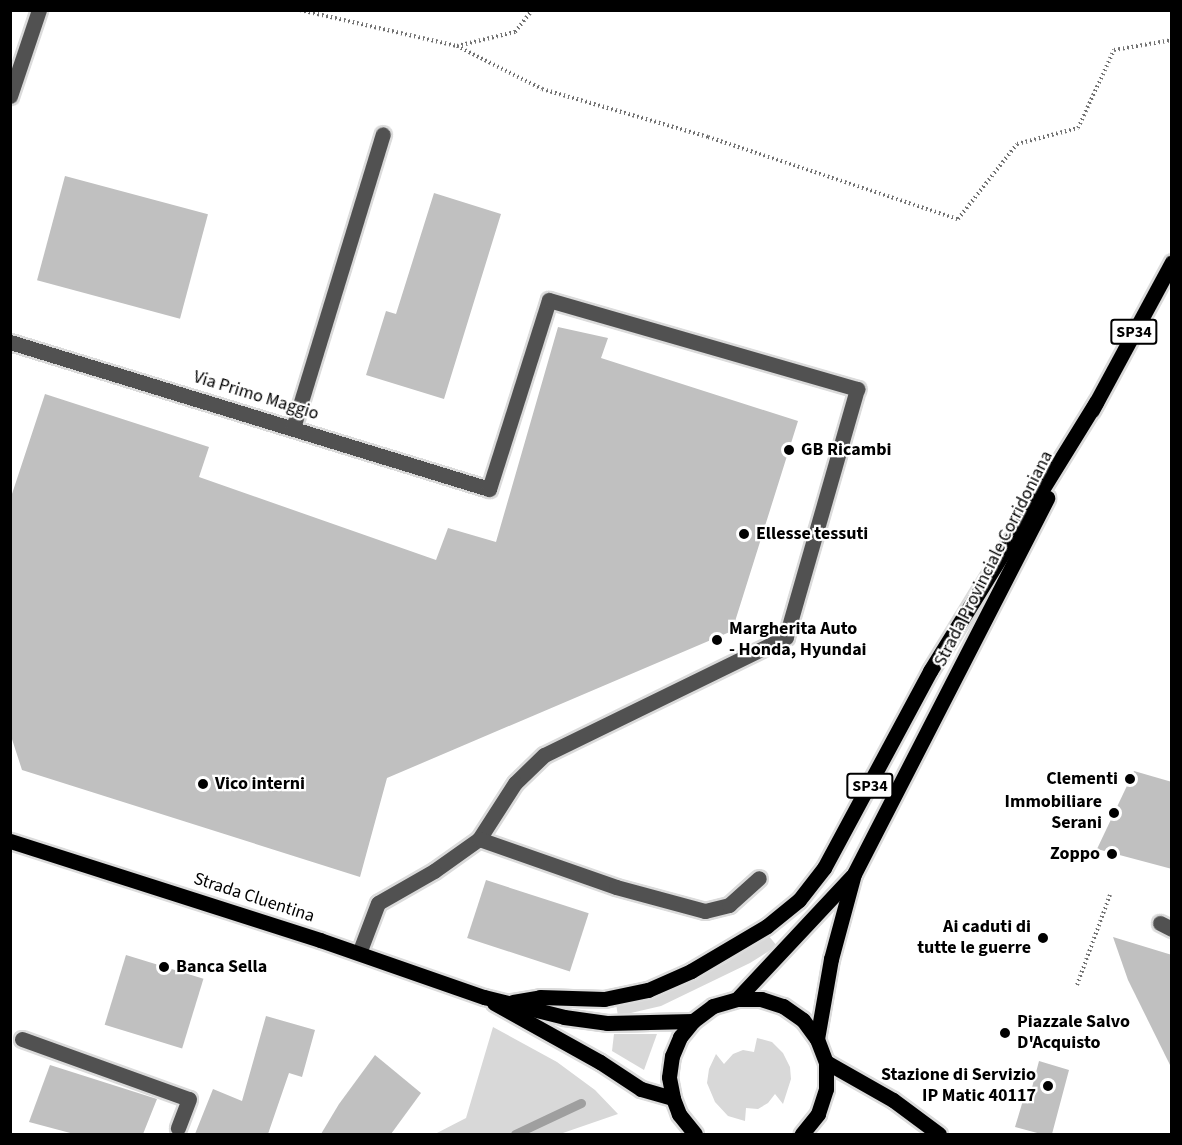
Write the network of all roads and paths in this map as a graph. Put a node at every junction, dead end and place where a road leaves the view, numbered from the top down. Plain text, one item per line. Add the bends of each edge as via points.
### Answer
1 (39, 10) edge
2 (300, 10) edge
3 (532, 10) edge
4 (1172, 40) edge
5 (457, 46) junction
6 (10, 96) edge
7 (383, 134) dead end
8 (1172, 262) edge
9 (10, 342) edge
10 (1097, 401) junction
11 (293, 428) junction
12 (479, 838) junction
13 (10, 841) edge
14 (854, 874) junction
15 (759, 878) dead end
16 (1110, 895) dead end
17 (359, 953) junction
18 (1077, 985) dead end
19 (484, 997) junction
20 (737, 999) junction
21 (513, 1002) junction
22 (693, 1021) junction
23 (22, 1039) dead end
24 (818, 1039) junction
25 (826, 1062) junction
26 (673, 1098) junction
27 (679, 1114) junction
28 (178, 1128) dead end
29 (684, 1134) edge
30 (695, 1134) edge
31 (802, 1134) edge
32 (939, 1134) edge

1 - 6 street
2 - 5 path
3 - 5 path via 515,32
4 - 5 path via 1114,50 1078,128 1017,144 958,219 708,136 542,88
7 - 11 street
8 - 10 main road, Strada Provinciale Corridoniana / SP34
9 - 11 street, Via Primo Maggio
10 - 14 main road, Strada Provinciale Corridoniana / SP34
10 - 21 main road, SP34 via 930,671 824,868 799,900 767,926 691,971 648,990 604,999 540,997
11 - 12 street, Via Primo Maggio via 489,489 549,300 857,389 786,638 543,755 514,783
12 - 15 street via 616,887 705,911 729,905
12 - 17 street via 435,872 378,903
13 - 17 main road, Strada Cluentina
14 - 20 main road, Strada Provinciale Corridoniana / SP34
14 - 24 main road, Strada Provinciale Corridoniana / SP34 via 831,959
16 - 18 path
17 - 19 main road, Strada Cluentina
19 - 21 main road, Strada Cluentina
19 - 26 main road, Strada Cluentina via 641,1089
20 - 22 main road via 713,1006
20 - 24 main road via 760,999 783,1006 803,1020
21 - 22 main road, Strada Cluentina via 564,1017 607,1023
22 - 26 main road via 672,1056 669,1077
23 - 28 street via 189,1099
24 - 25 main road
25 - 31 main road via 826,1089 818,1114
25 - 32 main road via 893,1100
26 - 27 main road
27 - 29 main road
27 - 30 main road

